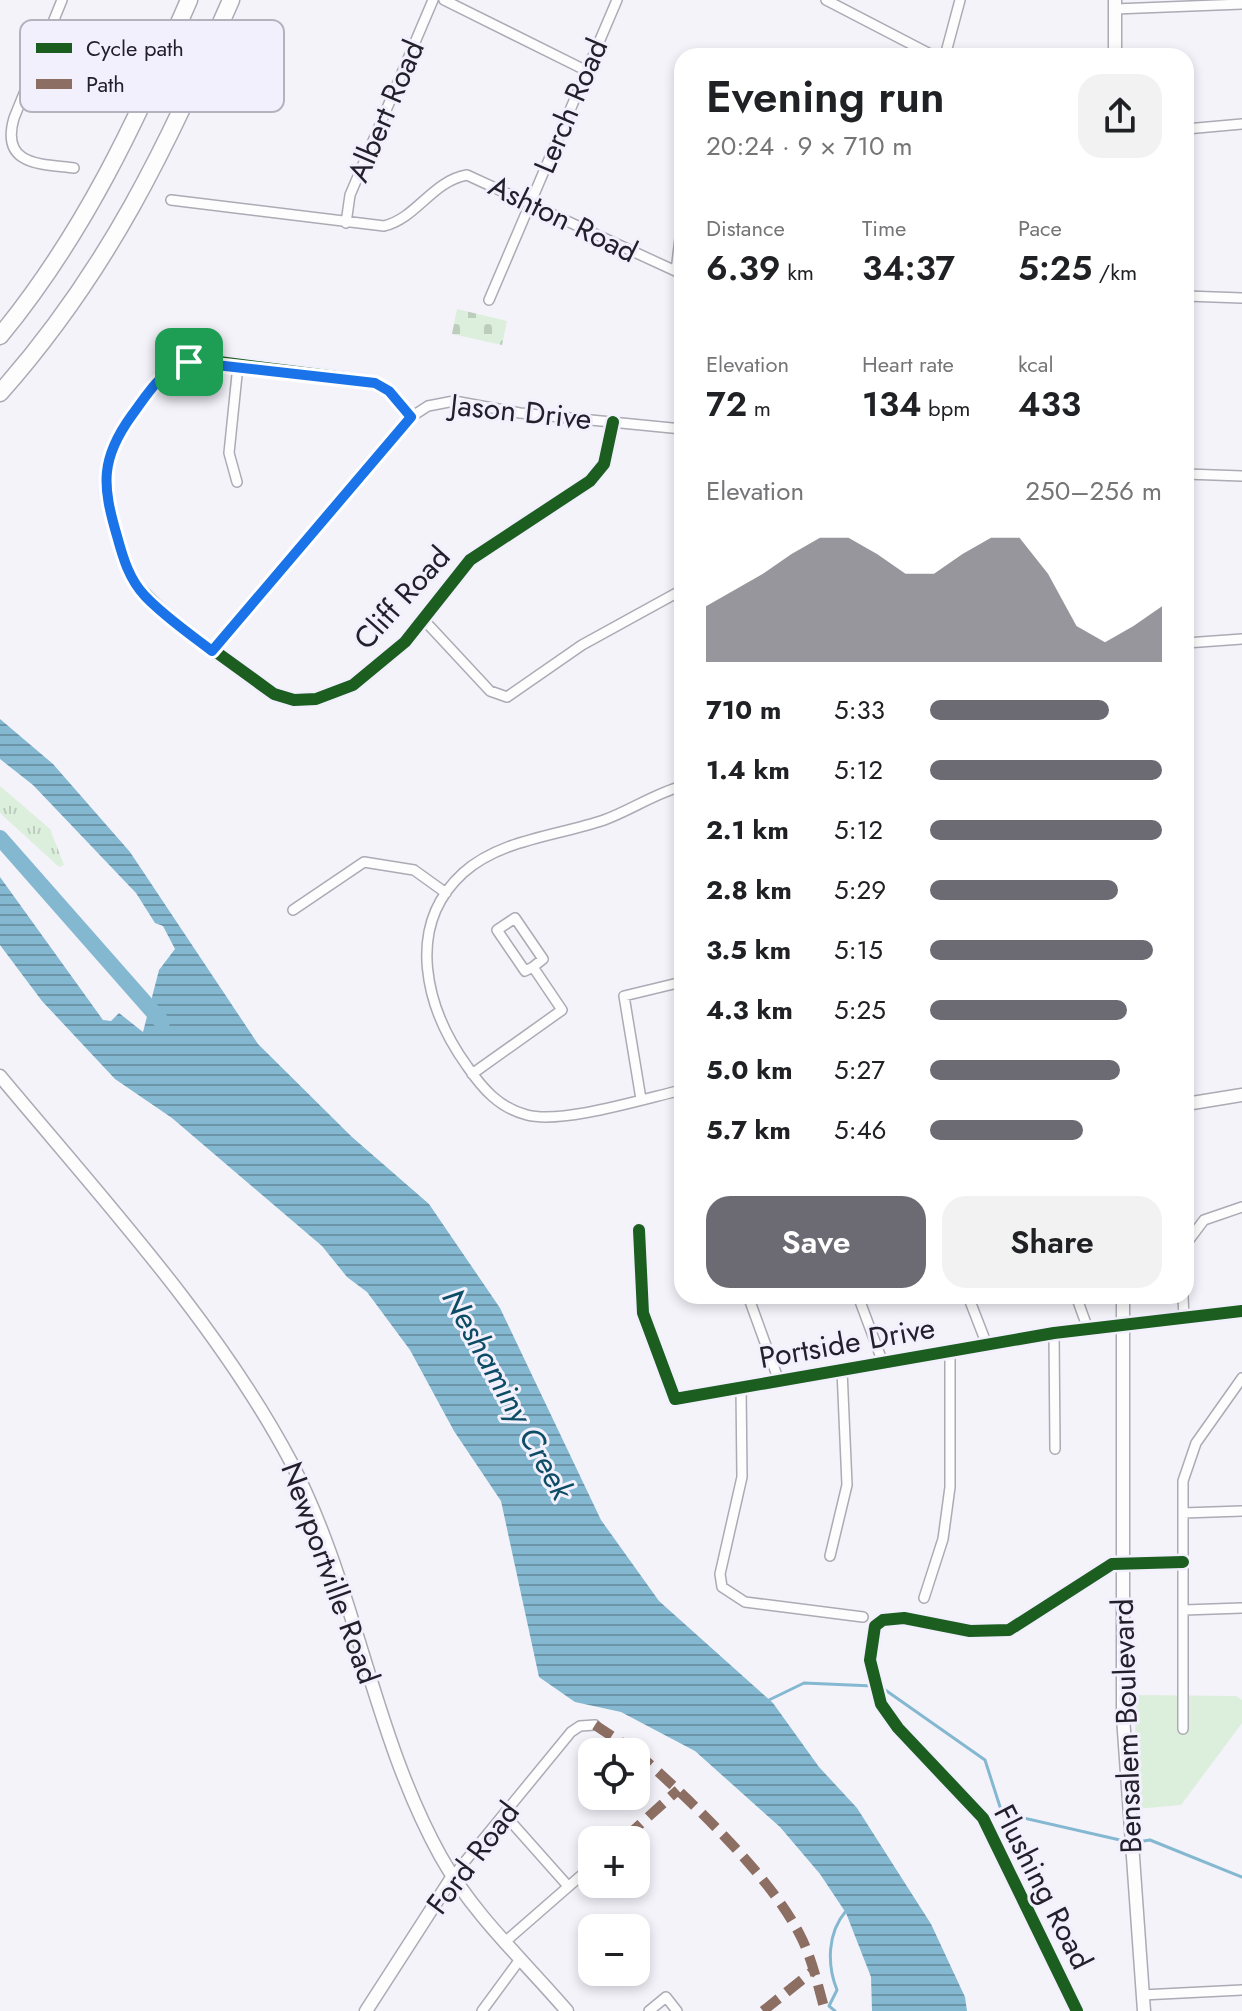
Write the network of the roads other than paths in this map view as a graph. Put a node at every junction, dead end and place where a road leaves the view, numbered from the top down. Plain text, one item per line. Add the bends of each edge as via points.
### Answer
1 (62, 0) edge
2 (189, 0) edge
3 (231, 0) edge
4 (433, 0) edge
5 (444, 0) edge
6 (617, 0) edge
7 (826, 0) edge
8 (960, 0) edge
9 (1115, 4) edge
10 (1242, 4) edge
11 (54, 20) edge
12 (180, 20) edge
13 (222, 20) edge
14 (919, 48) edge
15 (947, 48) edge
16 (1115, 48) edge
17 (587, 71) junction
18 (20, 104) edge
19 (141, 112) edge
20 (181, 112) edge
21 (1242, 124) edge
22 (1194, 128) edge
23 (74, 168) dead end
24 (171, 200) dead end
25 (529, 203) junction
26 (346, 223) junction
27 (674, 270) edge
28 (1194, 296) edge
29 (1242, 298) edge
30 (489, 300) dead end
31 (0, 336) edge
32 (238, 365) junction
33 (0, 393) edge
34 (411, 417) junction
35 (613, 422) junction
36 (674, 428) edge
37 (1194, 474) edge
38 (1242, 476) edge
39 (237, 482) dead end
40 (674, 594) edge
41 (423, 619) junction
42 (1242, 639) edge
43 (1194, 642) edge
44 (212, 651) junction
45 (674, 789) edge
46 (446, 893) junction
47 (293, 910) dead end
48 (533, 967) junction
49 (674, 984) edge
50 (472, 1074) junction
51 (0, 1076) edge
52 (674, 1092) edge
53 (1242, 1095) edge
54 (641, 1099) junction
55 (1194, 1103) edge
56 (1242, 1207) edge
57 (639, 1230) dead end
58 (1194, 1233) edge
59 (751, 1304) edge
60 (861, 1304) edge
61 (971, 1304) edge
62 (1079, 1304) edge
63 (1123, 1304) edge
64 (1183, 1304) edge
65 (1242, 1312) edge
66 (1184, 1320) junction
67 (1123, 1325) junction
68 (1088, 1329) junction
69 (1054, 1333) junction
70 (987, 1345) junction
71 (950, 1351) junction
72 (883, 1363) junction
73 (842, 1370) junction
74 (1242, 1378) edge
75 (779, 1381) junction
76 (741, 1387) junction
77 (1055, 1449) dead end
78 (1242, 1511) edge
79 (1183, 1513) junction
80 (830, 1556) dead end
81 (1124, 1562) junction
82 (1183, 1562) junction
83 (924, 1598) dead end
84 (1242, 1608) edge
85 (1184, 1610) junction
86 (863, 1617) dead end
87 (595, 1725) dead end
88 (1183, 1729) dead end
89 (504, 1814) junction
90 (453, 1876) junction
91 (578, 1878) edge
92 (568, 1886) junction
93 (506, 1941) junction
94 (521, 1958) junction
95 (1242, 1990) edge
96 (1142, 1995) junction
97 (366, 2011) edge
98 (482, 2011) edge
99 (567, 2011) edge
100 (649, 2011) edge
101 (677, 2011) edge
102 (1077, 2011) edge
103 (1144, 2011) edge

1 - 11 street
2 - 12 highway
3 - 13 highway
4 - 26 street, Albert Road via 350,195
5 - 17 street
6 - 17 street, Lerch Road
7 - 14 street
8 - 15 street
9 - 10 street
9 - 16 main road
17 - 25 street, Lerch Road
18 - 23 street via 10,136 14,151 24,160
19 - 31 highway via 98,195
20 - 33 highway via 122,228 60,320
21 - 22 street
24 - 26 street, Ashton Road
25 - 26 street, Ashton Road via 467,175 445,183 390,225
25 - 27 street, Ashton Road
25 - 30 street, Lerch Road
28 - 29 street
32 - 34 street, Cliff Road via 375,383
32 - 39 street via 229,453
32 - 44 street, Cliff Road via 189,362 166,372 120,432 106,470 107,502 129,574 154,605
34 - 35 street, Jason Drive via 428,406 454,401
34 - 44 street
35 - 36 street, Jason Drive
35 - 41 street, Cliff Road via 608,454 598,473 470,560
37 - 38 street
40 - 41 street via 582,645 507,697 490,691
41 - 44 street, Cliff Road via 405,642 360,680 341,693 316,699 274,694
42 - 43 street
45 - 46 street via 601,821 492,853
46 - 47 street via 414,870 364,862
46 - 50 street via 431,925 425,961 435,1009
48 - 48 street via 543,959 515,918 497,930 525,971
48 - 50 street via 562,1010
49 - 54 street via 624,996
50 - 54 street via 502,1105 529,1115 557,1116
51 - 90 main road, Newportville Road via 195,1316 283,1448 315,1518 409,1789
52 - 54 street
53 - 55 main road
56 - 58 street via 1204,1220
57 - 76 street, Portside Drive via 643,1313 675,1399
59 - 75 street
60 - 72 street
61 - 70 street
62 - 68 street
63 - 67 main road, Bensalem Boulevard
64 - 66 street
65 - 66 street, Portside Drive
66 - 67 street, Portside Drive
67 - 68 street, Portside Drive
67 - 81 main road, Bensalem Boulevard
68 - 69 street, Portside Drive
69 - 70 street, Portside Drive
69 - 77 street
70 - 71 street, Portside Drive
71 - 72 street, Portside Drive
71 - 83 street via 950,1487 943,1539
72 - 73 street, Portside Drive
73 - 75 street, Portside Drive
73 - 80 street via 847,1485
74 - 79 street via 1191,1452 1183,1481
75 - 76 street, Portside Drive
76 - 86 street via 742,1477 720,1574 722,1587 745,1602
78 - 79 street
79 - 82 street
81 - 82 street, Flushing Road
81 - 96 main road, Bensalem Boulevard via 1123,1717
81 - 102 street, Flushing Road via 1112,1564 1009,1630 991,1633 904,1618 883,1620 870,1638 877,1694 898,1728 983,1818
82 - 85 street
84 - 85 street
85 - 88 street
87 - 89 street, Ford Road via 571,1732
89 - 90 street, Ford Road
89 - 92 street
90 - 93 main road, Newportville Road
90 - 97 main road, Ford Road
91 - 92 street
92 - 93 street
93 - 94 main road, Newportville Road
94 - 98 street
94 - 99 main road, Newportville Road
95 - 96 street
96 - 103 main road, Bensalem Boulevard
100 - 101 street via 666,1997

